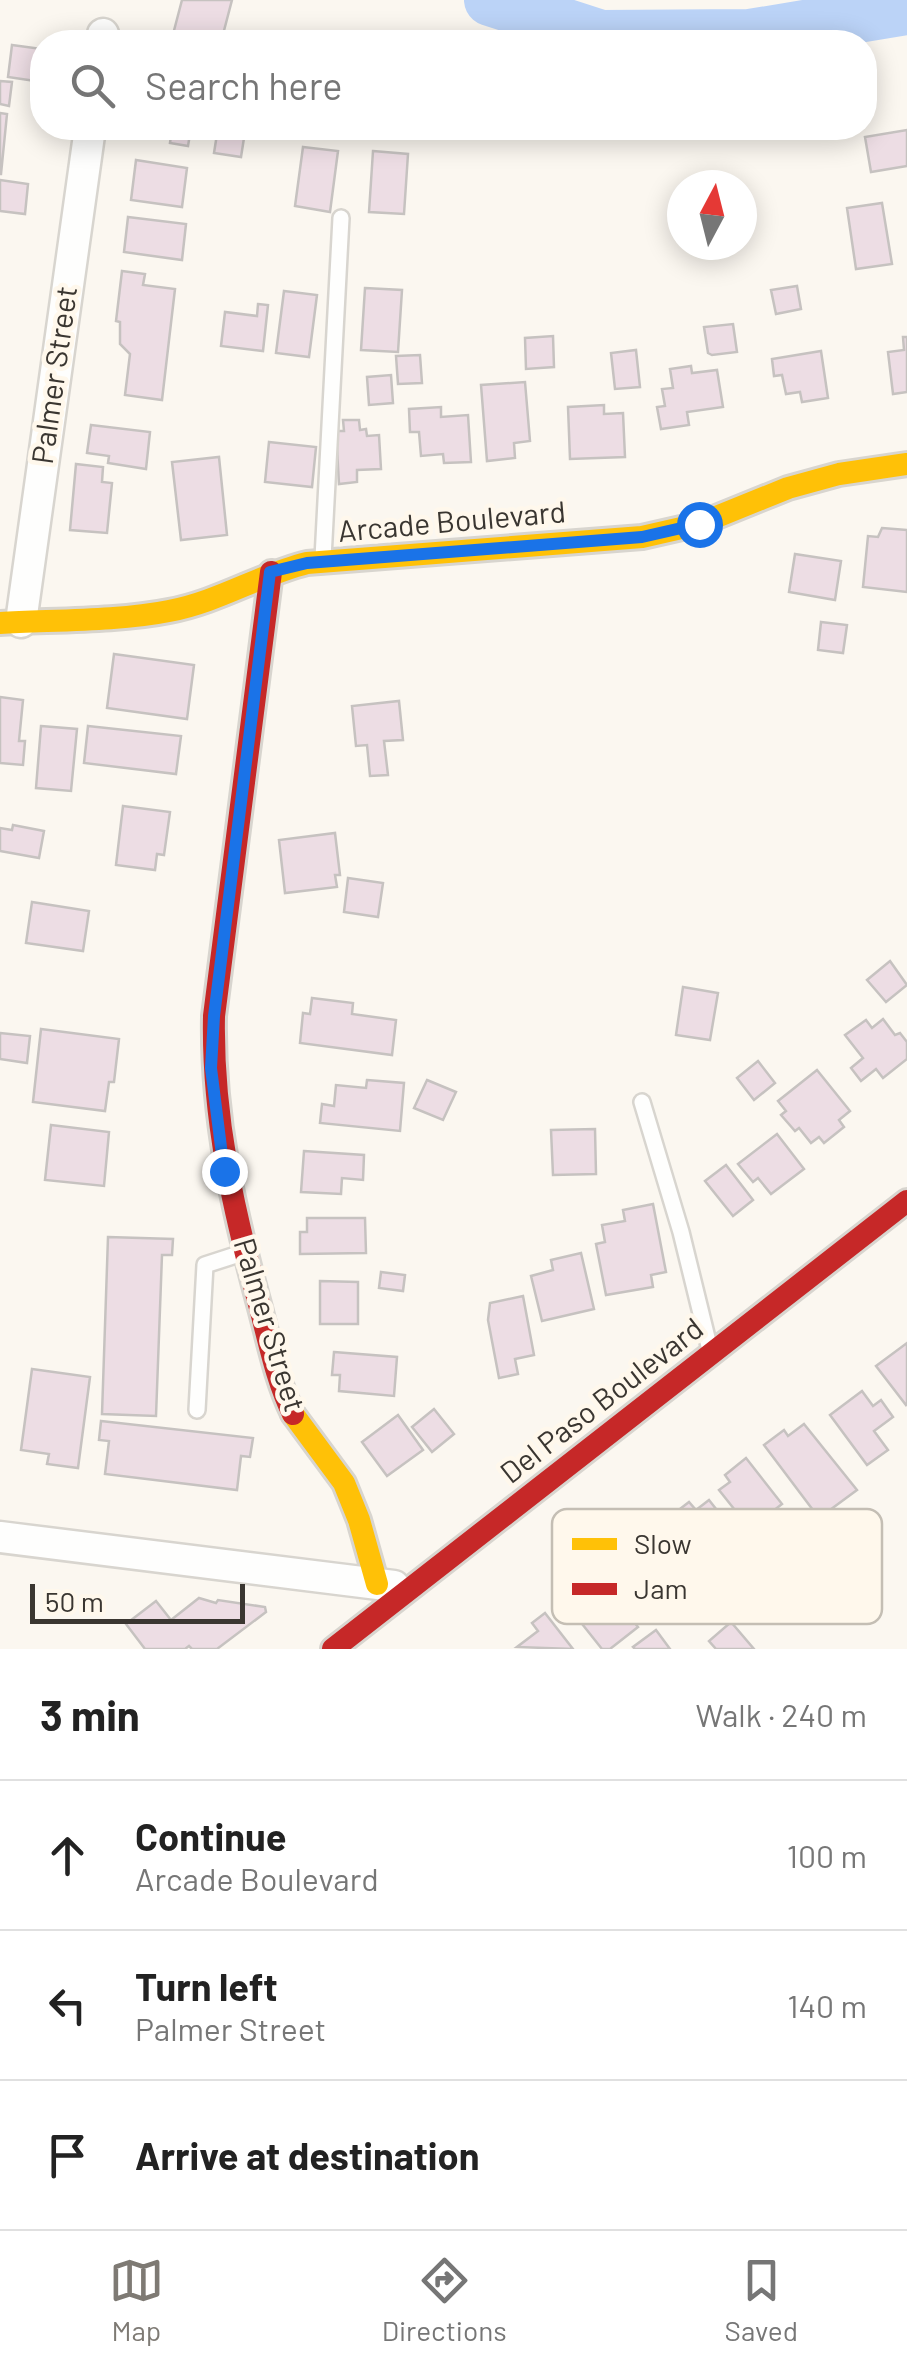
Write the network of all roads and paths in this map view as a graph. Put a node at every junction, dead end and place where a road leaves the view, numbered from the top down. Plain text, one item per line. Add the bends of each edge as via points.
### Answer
1 (88, 140) edge
2 (340, 218) dead end
3 (907, 464) edge
4 (322, 562) junction
5 (270, 572) junction
6 (10, 623) edge
7 (642, 1102) dead end
8 (907, 1201) edge
9 (246, 1252) junction
10 (711, 1354) junction
11 (197, 1410) dead end
12 (0, 1537) edge
13 (377, 1584) junction
14 (412, 1587) junction
15 (333, 1649) edge

1 - 6 street, Palmer Street
2 - 4 lane
3 - 4 street, Arcade Boulevard via 822,478 699,524 642,537
4 - 5 street, Arcade Boulevard
5 - 6 street, Arcade Boulevard via 206,602 166,612
5 - 9 street, Palmer Street via 211,1068 224,1171
7 - 10 lane
8 - 10 street, Del Paso Boulevard
9 - 11 lane via 205,1265
9 - 13 street, Palmer Street via 288,1405 352,1500
10 - 14 street, Del Paso Boulevard
12 - 13 street
13 - 14 street
14 - 15 street, Del Paso Boulevard

